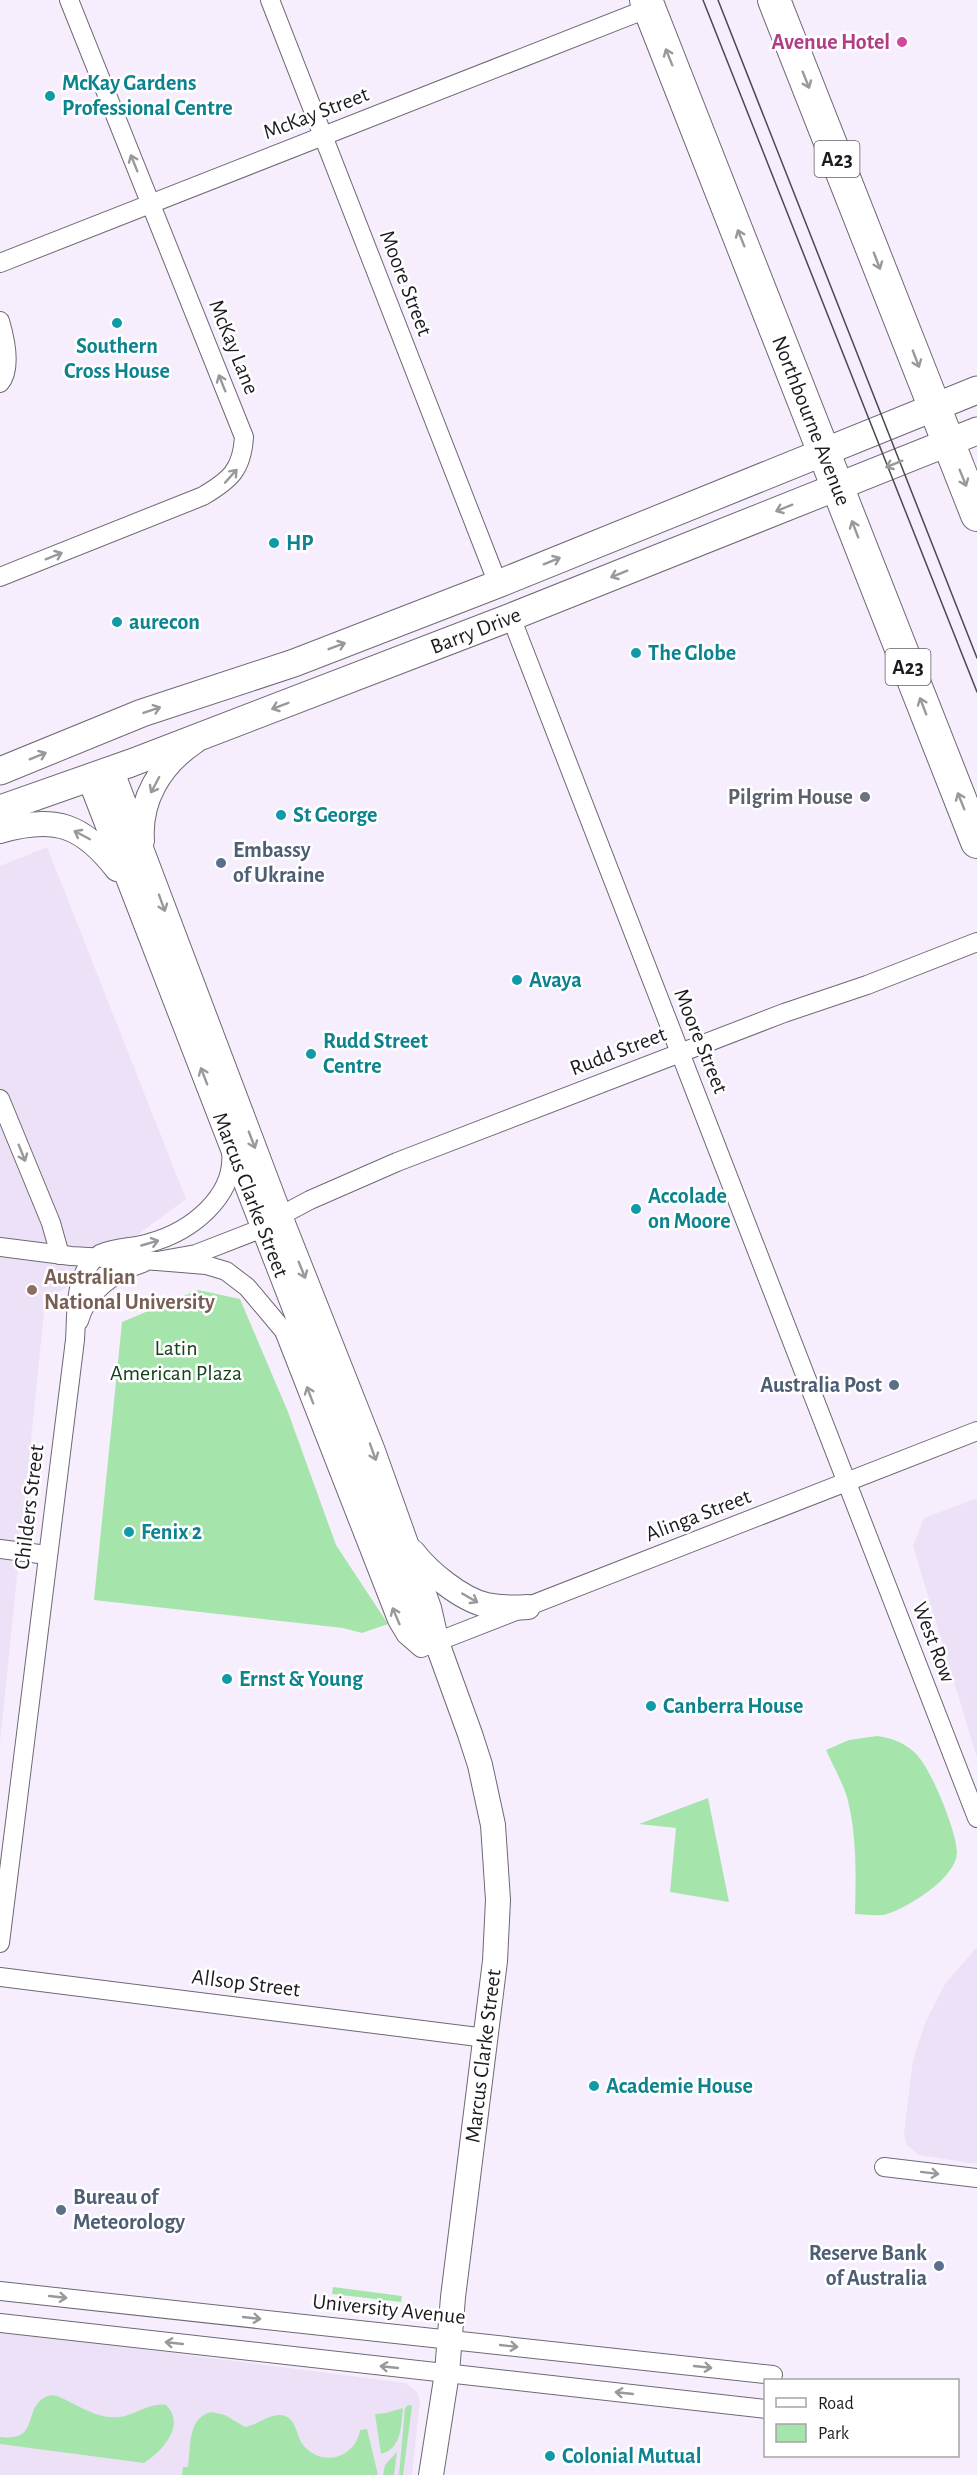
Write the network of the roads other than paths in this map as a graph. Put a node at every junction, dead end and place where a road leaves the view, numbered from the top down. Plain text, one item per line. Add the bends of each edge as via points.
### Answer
1 (69, 0) edge
2 (270, 0) edge
3 (774, 0) edge
4 (648, 4) edge
5 (323, 136) junction
6 (150, 203) junction
7 (0, 263) edge
8 (0, 321) edge
9 (0, 383) edge
10 (977, 390) edge
11 (934, 406) junction
12 (977, 431) edge
13 (948, 442) junction
14 (824, 451) junction
15 (838, 486) junction
16 (977, 515) edge
17 (0, 578) edge
18 (498, 584) junction
19 (511, 617) junction
20 (212, 732) junction
21 (88, 736) junction
22 (0, 771) edge
23 (100, 773) junction
24 (0, 809) edge
25 (0, 831) edge
26 (977, 842) edge
27 (142, 848) junction
28 (135, 893) junction
29 (977, 942) edge
30 (681, 1052) junction
31 (0, 1099) edge
32 (231, 1146) junction
33 (271, 1222) junction
34 (0, 1247) edge
35 (60, 1255) junction
36 (94, 1258) junction
37 (154, 1261) junction
38 (75, 1340) junction
39 (977, 1431) edge
40 (846, 1483) junction
41 (400, 1529) junction
42 (0, 1549) edge
43 (47, 1555) junction
44 (528, 1607) junction
45 (437, 1643) junction
46 (977, 1818) edge
47 (0, 1943) edge
48 (0, 1977) edge
49 (486, 2038) junction
50 (884, 2167) dead end
51 (977, 2178) edge
52 (0, 2291) edge
53 (0, 2323) edge
54 (451, 2340) junction
55 (447, 2373) junction
56 (773, 2374) dead end
57 (764, 2409) edge
58 (431, 2475) edge

6 -> 1 street, McKay Lane
2 - 5 street, Moore Street
3 -> 11 highway, A23
4 - 5 street, McKay Street
14 -> 4 highway, Northbourne Avenue / A23
5 - 6 street, McKay Street
5 - 18 street, Moore Street
6 - 7 street, McKay Street
17 -> 6 street, McKay Lane via 203,496 237,470 244,437
8 - 9 street via 6,357
10 - 11 main road, Barry Drive
11 - 13 highway, A23
11 - 14 main road, Barry Drive
12 - 13 main road, Barry Drive
13 -> 15 main road, Barry Drive
13 -> 16 highway, A23
14 - 15 highway, Northbourne Avenue / A23
18 -> 14 main road, Barry Drive
15 -> 19 main road, Barry Drive
26 -> 15 highway, Northbourne Avenue / A23
21 -> 18 main road, Barry Drive via 142,713 294,663
19 -> 20 main road, Barry Drive
19 - 30 street, Moore Street
20 - 23 main road, Barry Drive
20 -> 27 street via 173,758 155,782 142,818
22 -> 21 main road, Barry Drive
21 - 23 main road, Marcus Clarke Street
23 - 24 main road, Barry Drive
23 - 27 street, Marcus Clarke Street
23 - 28 street, Marcus Clarke Street
28 -> 25 street via 100,848 79,832 42,824
27 -> 33 street, Marcus Clarke Street
32 -> 28 street, Marcus Clarke Street
29 - 30 street, Rudd Street
30 - 33 street, Rudd Street via 397,1162
30 - 40 street, Moore Street
31 -> 35 street via 51,1223
32 - 33 street, Marcus Clarke Street
36 -> 32 street via 113,1249 172,1235 193,1222 215,1201 228,1179
33 - 37 street, Rudd Street via 196,1254
33 -> 41 street, Marcus Clarke Street via 373,1451
33 - 45 street, Marcus Clarke Street via 413,1614
34 - 35 street
35 - 36 street
36 - 37 street
36 - 38 street, Childers Street via 79,1286
37 - 38 street via 120,1273 96,1292 86,1304
45 -> 37 street, Marcus Clarke Street via 421,1648 397,1620 279,1323 246,1287 217,1267
38 - 43 street, Childers Street
39 - 40 street, Alinga Street
40 - 44 street, Alinga Street
40 - 46 street, West Row
41 -> 44 street via 428,1568 476,1602
41 - 45 street, Marcus Clarke Street via 429,1608
42 - 43 street
43 - 47 street, Childers Street
44 - 45 street, Alinga Street
45 - 49 street, Marcus Clarke Street via 480,1765 493,1825 498,1900
48 - 49 street, Allsop Street
49 - 54 street, Marcus Clarke Street
50 -> 51 street
52 -> 54 street, University Avenue
55 -> 53 street
54 - 55 street, Marcus Clarke Street
54 -> 56 street, University Avenue
57 -> 55 street
55 - 58 street, Marcus Clarke Street

